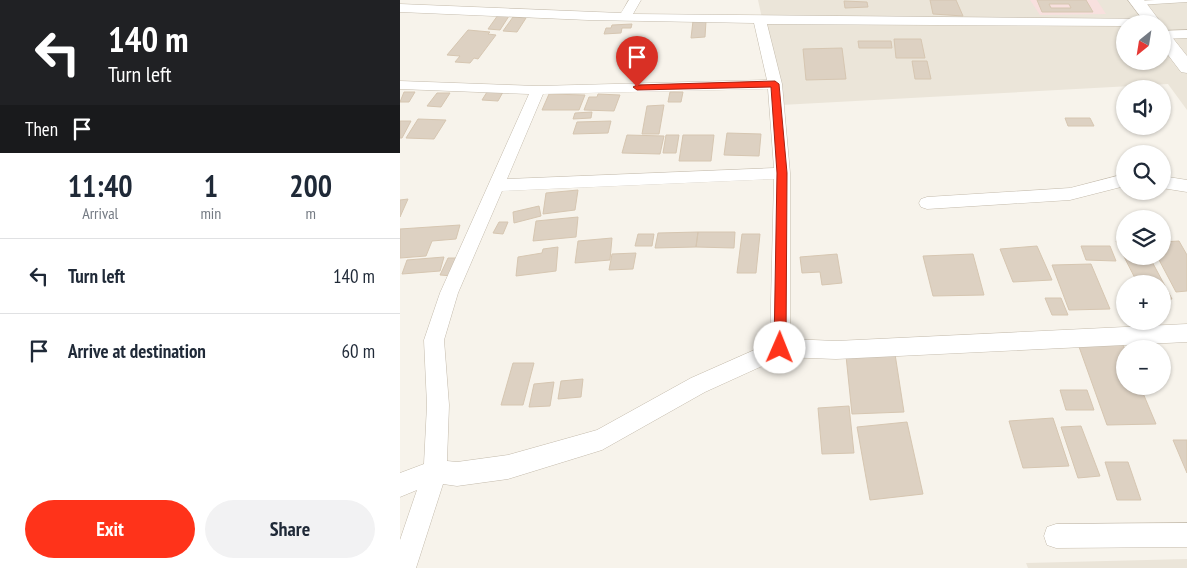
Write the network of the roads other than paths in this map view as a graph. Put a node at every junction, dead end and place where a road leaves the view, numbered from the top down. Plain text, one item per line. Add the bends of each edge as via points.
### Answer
1 (635, 0) edge
2 (1187, 0) edge
3 (1137, 2) edge
4 (400, 8) edge
5 (1147, 15) edge
6 (625, 17) junction
7 (760, 20) junction
8 (1116, 28) edge
9 (1171, 31) edge
10 (1187, 34) edge
11 (1171, 46) edge
12 (1187, 68) edge
13 (775, 84) junction
14 (400, 85) edge
15 (538, 90) junction
16 (782, 173) junction
17 (1116, 182) edge
18 (1171, 183) edge
19 (495, 185) junction
20 (1187, 186) edge
21 (927, 203) dead end
22 (1187, 333) edge
23 (780, 348) junction
24 (435, 471) junction
25 (400, 484) edge
26 (1187, 535) edge
27 (1056, 536) dead end
28 (403, 568) edge

1 - 6 street
2 - 3 lane
3 - 5 street
4 - 6 street
6 - 7 street
7 - 8 street
7 - 13 street
9 - 10 street
11 - 12 street
13 - 15 street
13 - 16 street
14 - 15 street
15 - 19 street
16 - 19 street
16 - 23 street
17 - 21 street via 1070,194
18 - 20 street
19 - 24 street via 449,293 434,340 438,404
22 - 23 street via 836,350
23 - 24 street via 698,385 602,439 508,467 457,474
24 - 25 street
24 - 28 street
26 - 27 street

